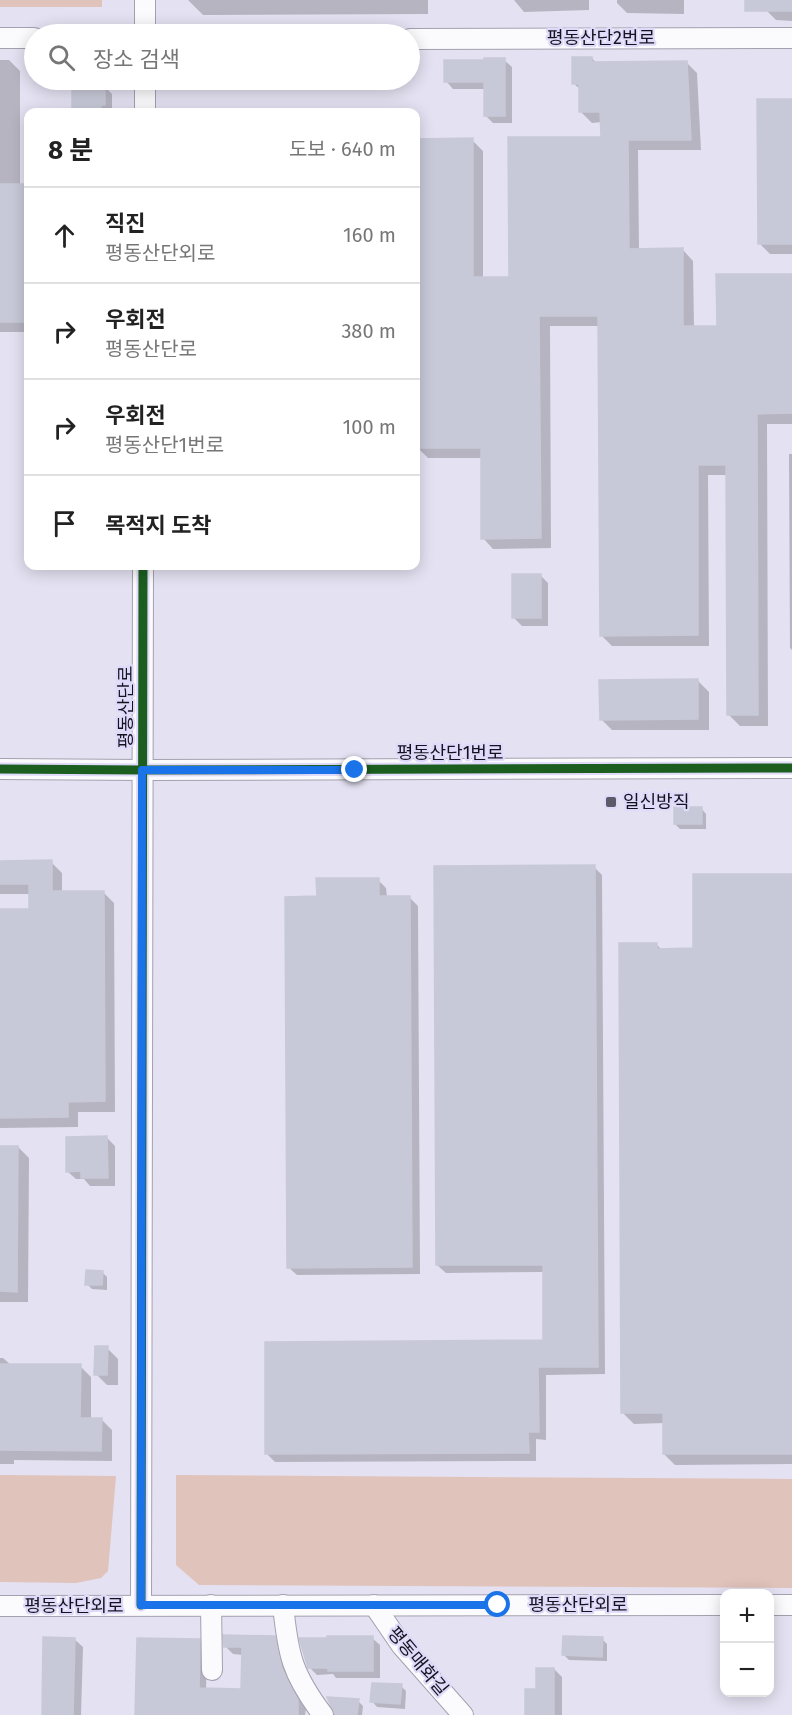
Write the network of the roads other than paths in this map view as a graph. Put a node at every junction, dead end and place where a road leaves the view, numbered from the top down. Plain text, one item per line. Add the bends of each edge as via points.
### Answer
1 (145, 0) edge
2 (145, 24) edge
3 (0, 38) edge
4 (24, 38) edge
5 (792, 38) edge
6 (420, 39) edge
7 (145, 90) edge
8 (145, 108) edge
9 (143, 570) edge
10 (792, 768) edge
11 (0, 769) edge
12 (142, 770) junction
13 (141, 1605) junction
14 (211, 1605) junction
15 (283, 1605) junction
16 (374, 1605) junction
17 (720, 1605) edge
18 (774, 1605) edge
19 (792, 1605) edge
20 (0, 1606) edge
21 (212, 1670) dead end
22 (316, 1711) edge
23 (463, 1715) edge

1 - 2 street
3 - 4 street
5 - 6 street, 평동산단2번로
7 - 8 street
9 - 12 street, 평동산단로
10 - 12 street, 평동산단1번로
11 - 12 street, 평동산단1번로
12 - 13 street, 평동산단로
13 - 14 street, 평동산단외로
13 - 20 street, 평동산단외로
14 - 15 street, 평동산단외로
14 - 21 street
15 - 16 street, 평동산단외로
15 - 22 street via 288,1649
16 - 17 street, 평동산단외로
16 - 23 street, 평동매화길 via 402,1646
18 - 19 street

